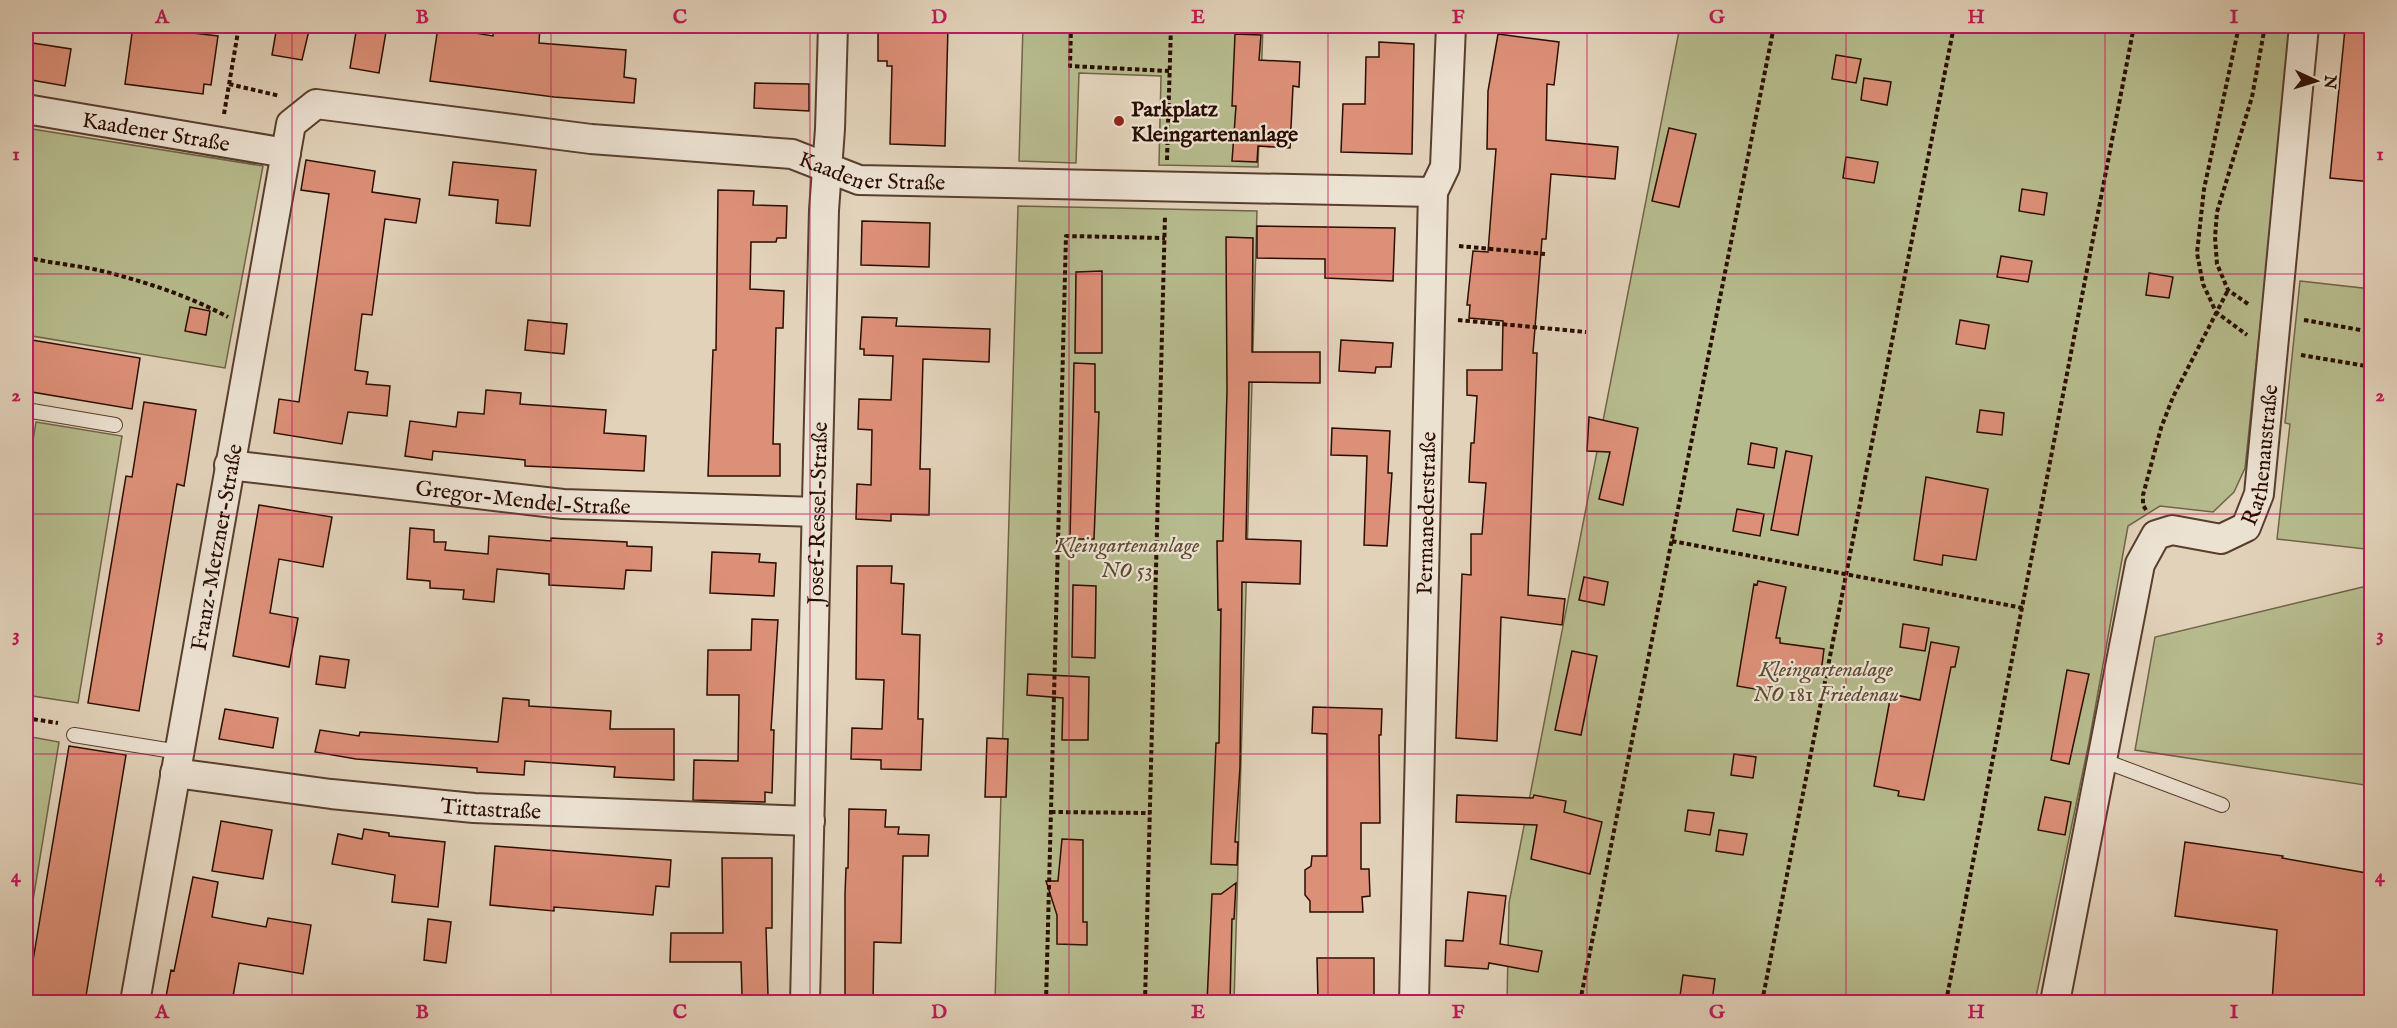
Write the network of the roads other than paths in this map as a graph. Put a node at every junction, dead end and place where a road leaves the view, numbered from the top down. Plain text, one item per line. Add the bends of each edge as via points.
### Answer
1 (833, 26) edge
2 (1451, 26) edge
3 (2304, 26) edge
4 (316, 104) joint
5 (26, 109) edge
6 (286, 153) junction
7 (828, 167) junction
8 (1433, 192) junction
9 (26, 410) edge
10 (115, 425) dead end
11 (229, 465) junction
12 (817, 512) junction
13 (74, 735) dead end
14 (2102, 760) junction
15 (177, 762) junction
16 (2222, 805) dead end
17 (810, 821) junction
18 (135, 1002) edge
19 (805, 1002) edge
20 (1414, 1002) edge
21 (2055, 1002) edge

1 - 7 street, Josef-Ressel-Straße
2 - 8 street, Permanederstraße via 1445,167
3 - 14 street, Rathenaustraße via 2259,494 2246,528 2221,539 2172,530 2156,535 2140,564
4 - 6 street, Franz-Metzner-Straße via 291,124
4 - 7 street, Kaadener Straße via 591,140 792,154
5 - 6 street, Kaadener Straße
6 - 11 street, Franz-Metzner-Straße
7 - 8 street, Kaadener Straße via 859,180
7 - 12 street, Josef-Ressel-Straße
8 - 20 street, Permanederstraße
9 - 10 lane
11 - 12 street, Gregor-Mendel-Straße via 563,504
11 - 15 street, Franz-Metzner-Straße
12 - 17 street, Josef-Ressel-Straße
13 - 15 lane
14 - 16 lane
14 - 21 street
15 - 17 street, Tittastraße via 331,794 474,808
15 - 18 street, Franz-Metzner-Straße
17 - 19 street, Josef-Ressel-Straße

